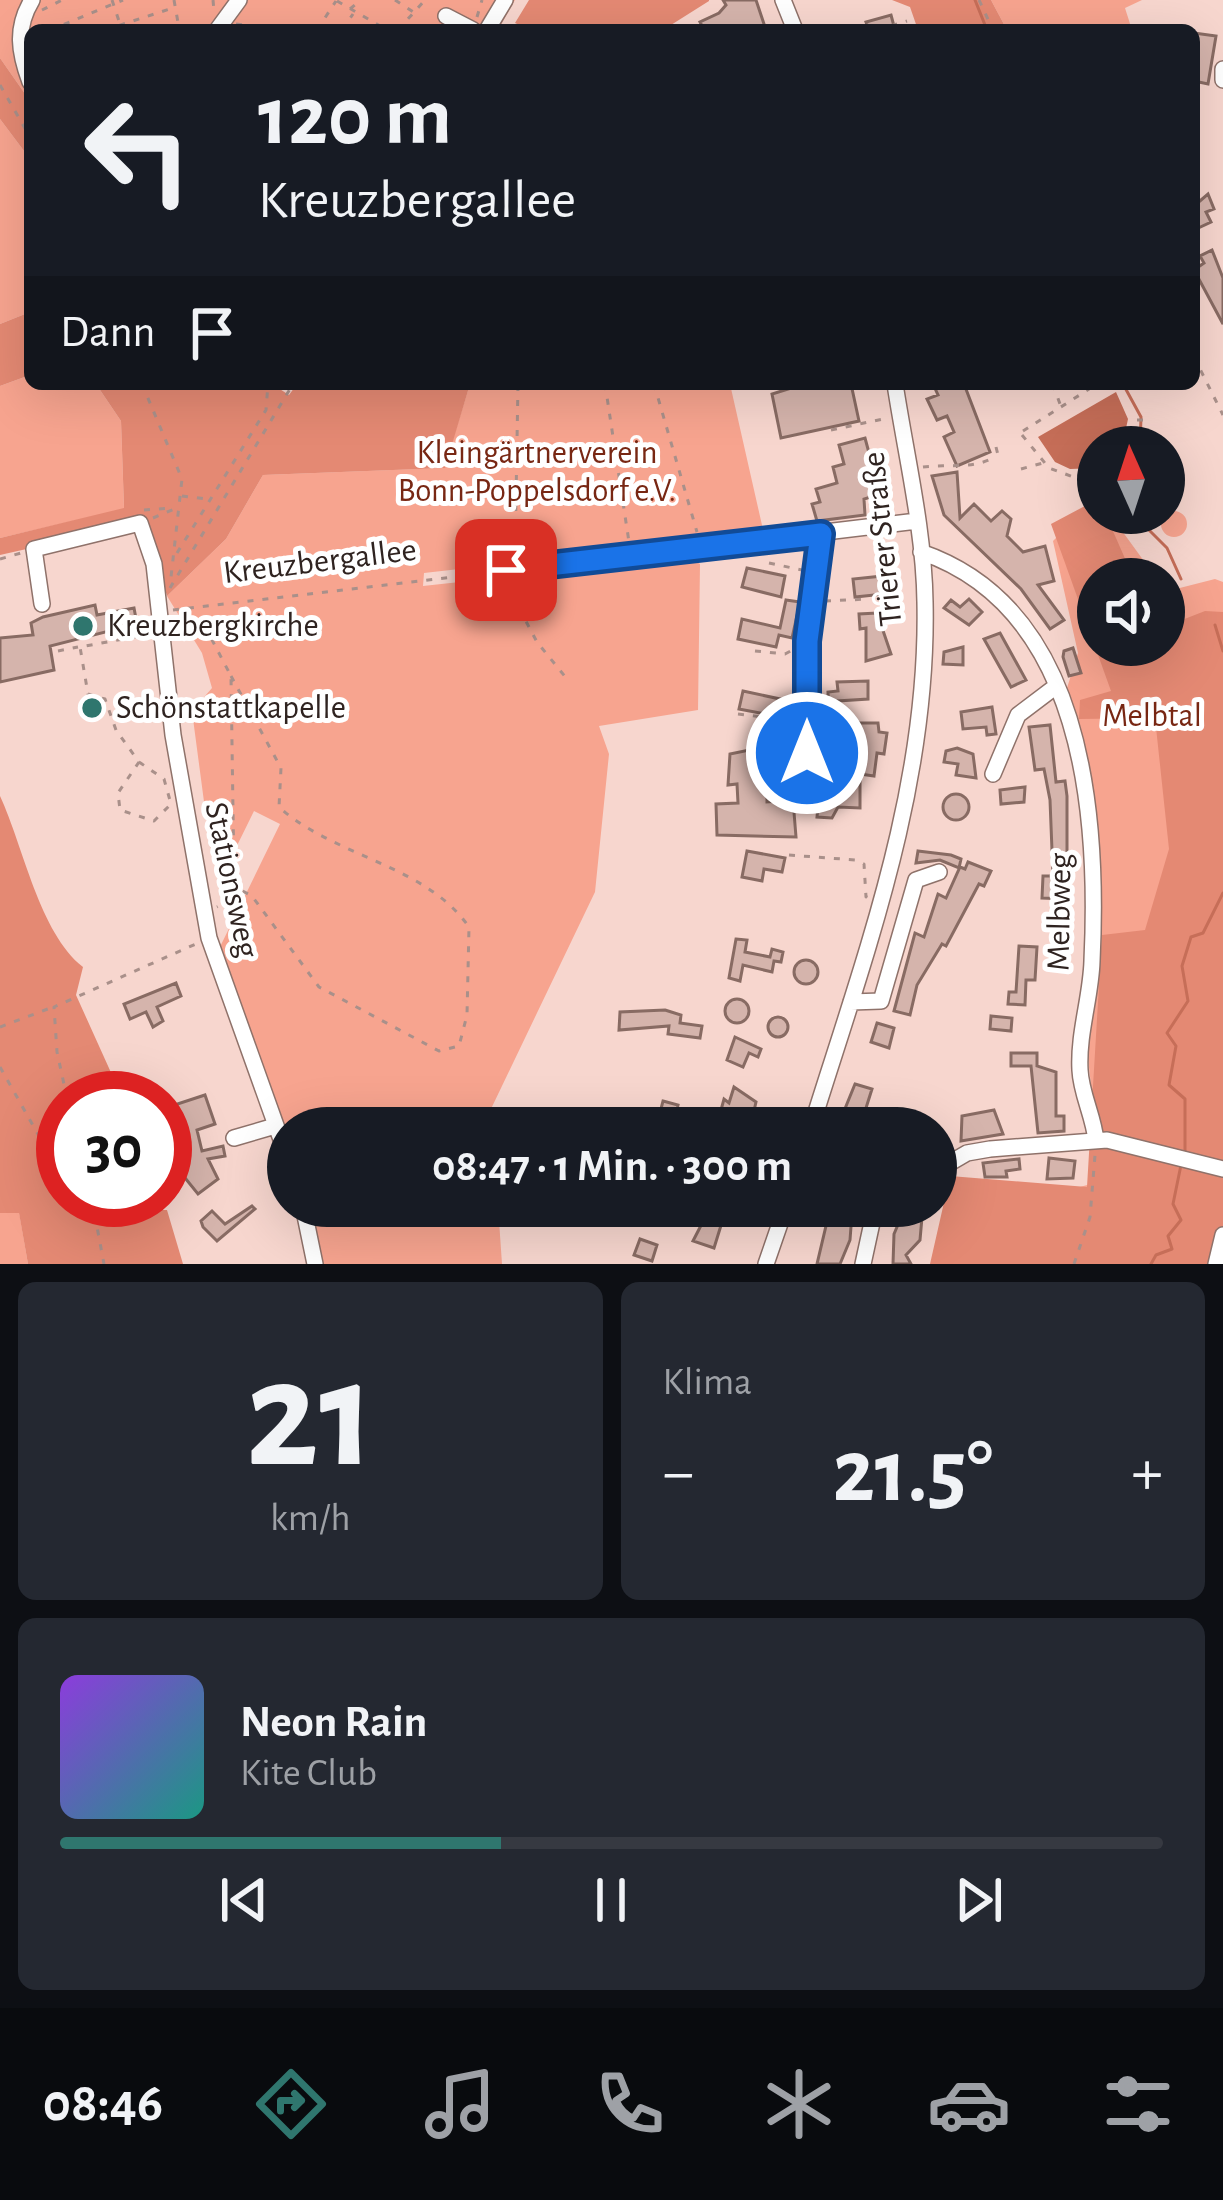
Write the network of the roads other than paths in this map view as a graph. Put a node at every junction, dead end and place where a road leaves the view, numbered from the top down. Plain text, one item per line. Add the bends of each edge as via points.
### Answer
1 (32, 0) edge
2 (239, 0) edge
3 (446, 16) dead end
4 (220, 24) edge
5 (462, 24) edge
6 (24, 65) edge
7 (1223, 69) edge
8 (1223, 80) edge
9 (896, 390) edge
10 (917, 521) junction
11 (821, 534) junction
12 (921, 552) junction
13 (499, 573) road end
14 (42, 604) dead end
15 (1055, 687) junction
16 (804, 769) road end
17 (993, 774) dead end
18 (939, 872) dead end
19 (851, 1002) junction
20 (268, 1107) edge
21 (818, 1107) edge
22 (267, 1128) edge
23 (234, 1138) dead end
24 (1096, 1141) junction
25 (957, 1159) edge
26 (1216, 1167) edge
27 (307, 1227) edge
28 (779, 1227) edge
29 (871, 1227) edge
30 (1223, 1234) edge
31 (315, 1264) edge
32 (766, 1264) edge
33 (863, 1264) edge
34 (1216, 1264) edge

1 - 6 street via 20,28
2 - 4 street
3 - 5 street
7 - 8 street
9 - 10 street, Trierer Straße
10 - 11 street
10 - 12 street, Trierer Straße
11 - 13 street
11 - 16 street via 807,641
12 - 15 street, Melbweg via 956,564 1001,602 1037,647
12 - 19 street, Trierer Straße via 925,626 909,798
14 - 20 street, Stationsweg via 34,549 136,517 148,538 209,938
15 - 17 street via 1018,715
15 - 24 street, Melbweg via 1090,805 1092,968 1080,1072
18 - 19 street via 916,880 881,1001
19 - 21 street, Trierer Straße
22 - 23 street
24 - 25 street via 990,1149
24 - 26 street
27 - 31 street
28 - 32 street
29 - 33 street
30 - 34 street

